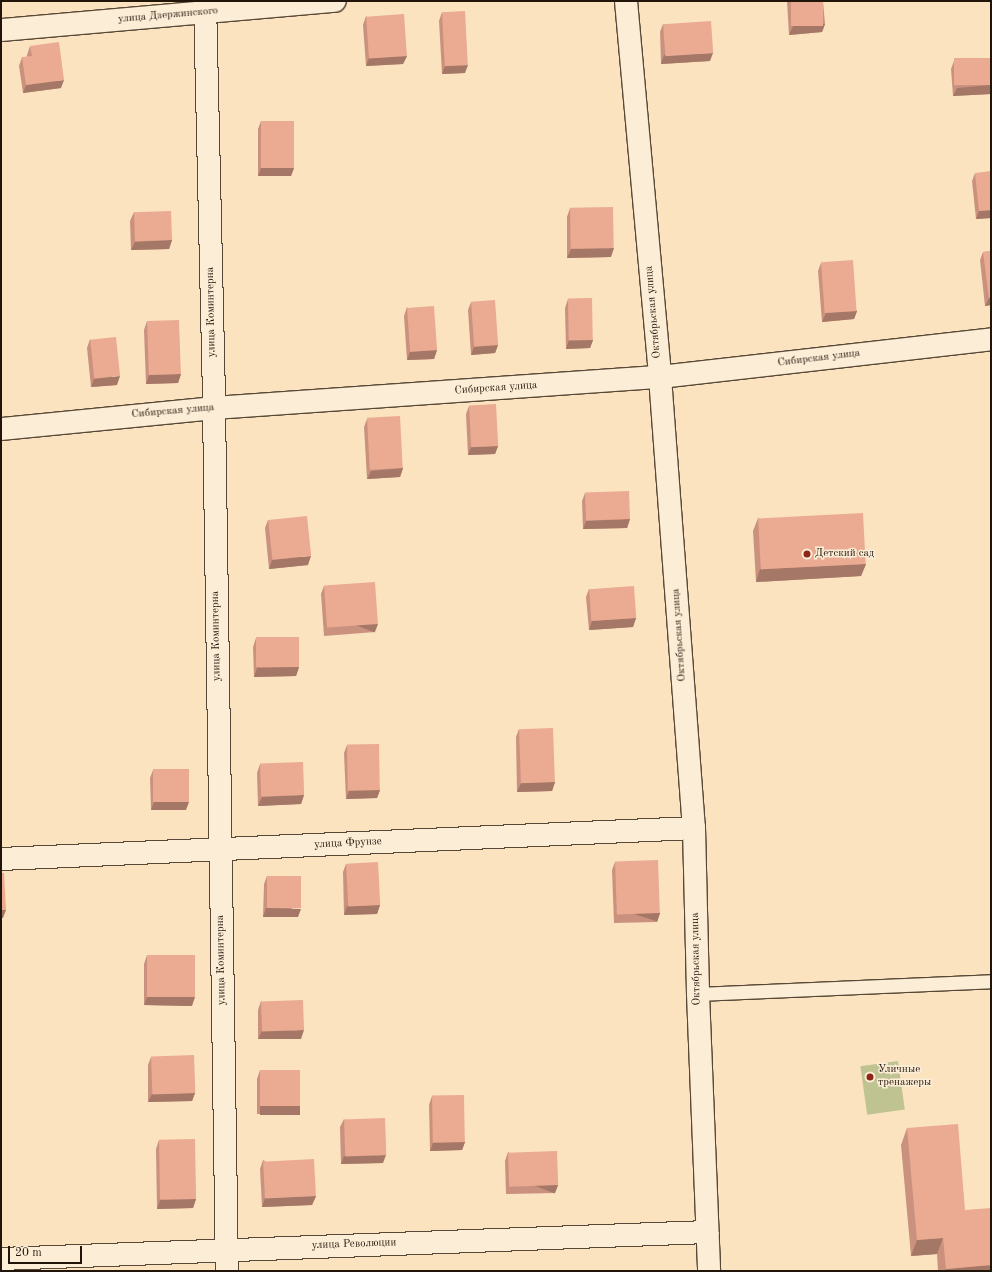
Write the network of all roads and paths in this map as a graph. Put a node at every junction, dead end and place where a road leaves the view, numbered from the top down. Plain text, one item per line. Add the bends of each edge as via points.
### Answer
1 (336, 1) edge
2 (626, 1) edge
3 (205, 7) edge
4 (1, 30) edge
5 (991, 339) edge
6 (660, 377) junction
7 (214, 408) junction
8 (1, 429) edge
9 (694, 828) junction
10 (220, 850) junction
11 (1, 859) edge
12 (991, 981) edge
13 (698, 994) junction
14 (707, 1232) junction
15 (1, 1259) edge
16 (227, 1260) edge
17 (708, 1271) edge

1 - 3 street, улица Дзержинского
2 - 6 street, Октябрьская улица
3 - 4 street, улица Дзержинского
3 - 7 street, улица Коминтерна
5 - 6 street, Сибирская улица
6 - 7 street, Сибирская улица
6 - 9 street, Октябрьская улица
7 - 8 street, Сибирская улица
7 - 10 street, улица Коминтерна
9 - 10 street, улица Фрунзе
9 - 13 street, Октябрьская улица
10 - 11 street, улица Фрунзе
10 - 16 street, улица Коминтерна
12 - 13 lane
13 - 14 street, Октябрьская улица
14 - 16 street, улица Революции
14 - 17 street, Октябрьская улица
15 - 16 street, улица Революции

